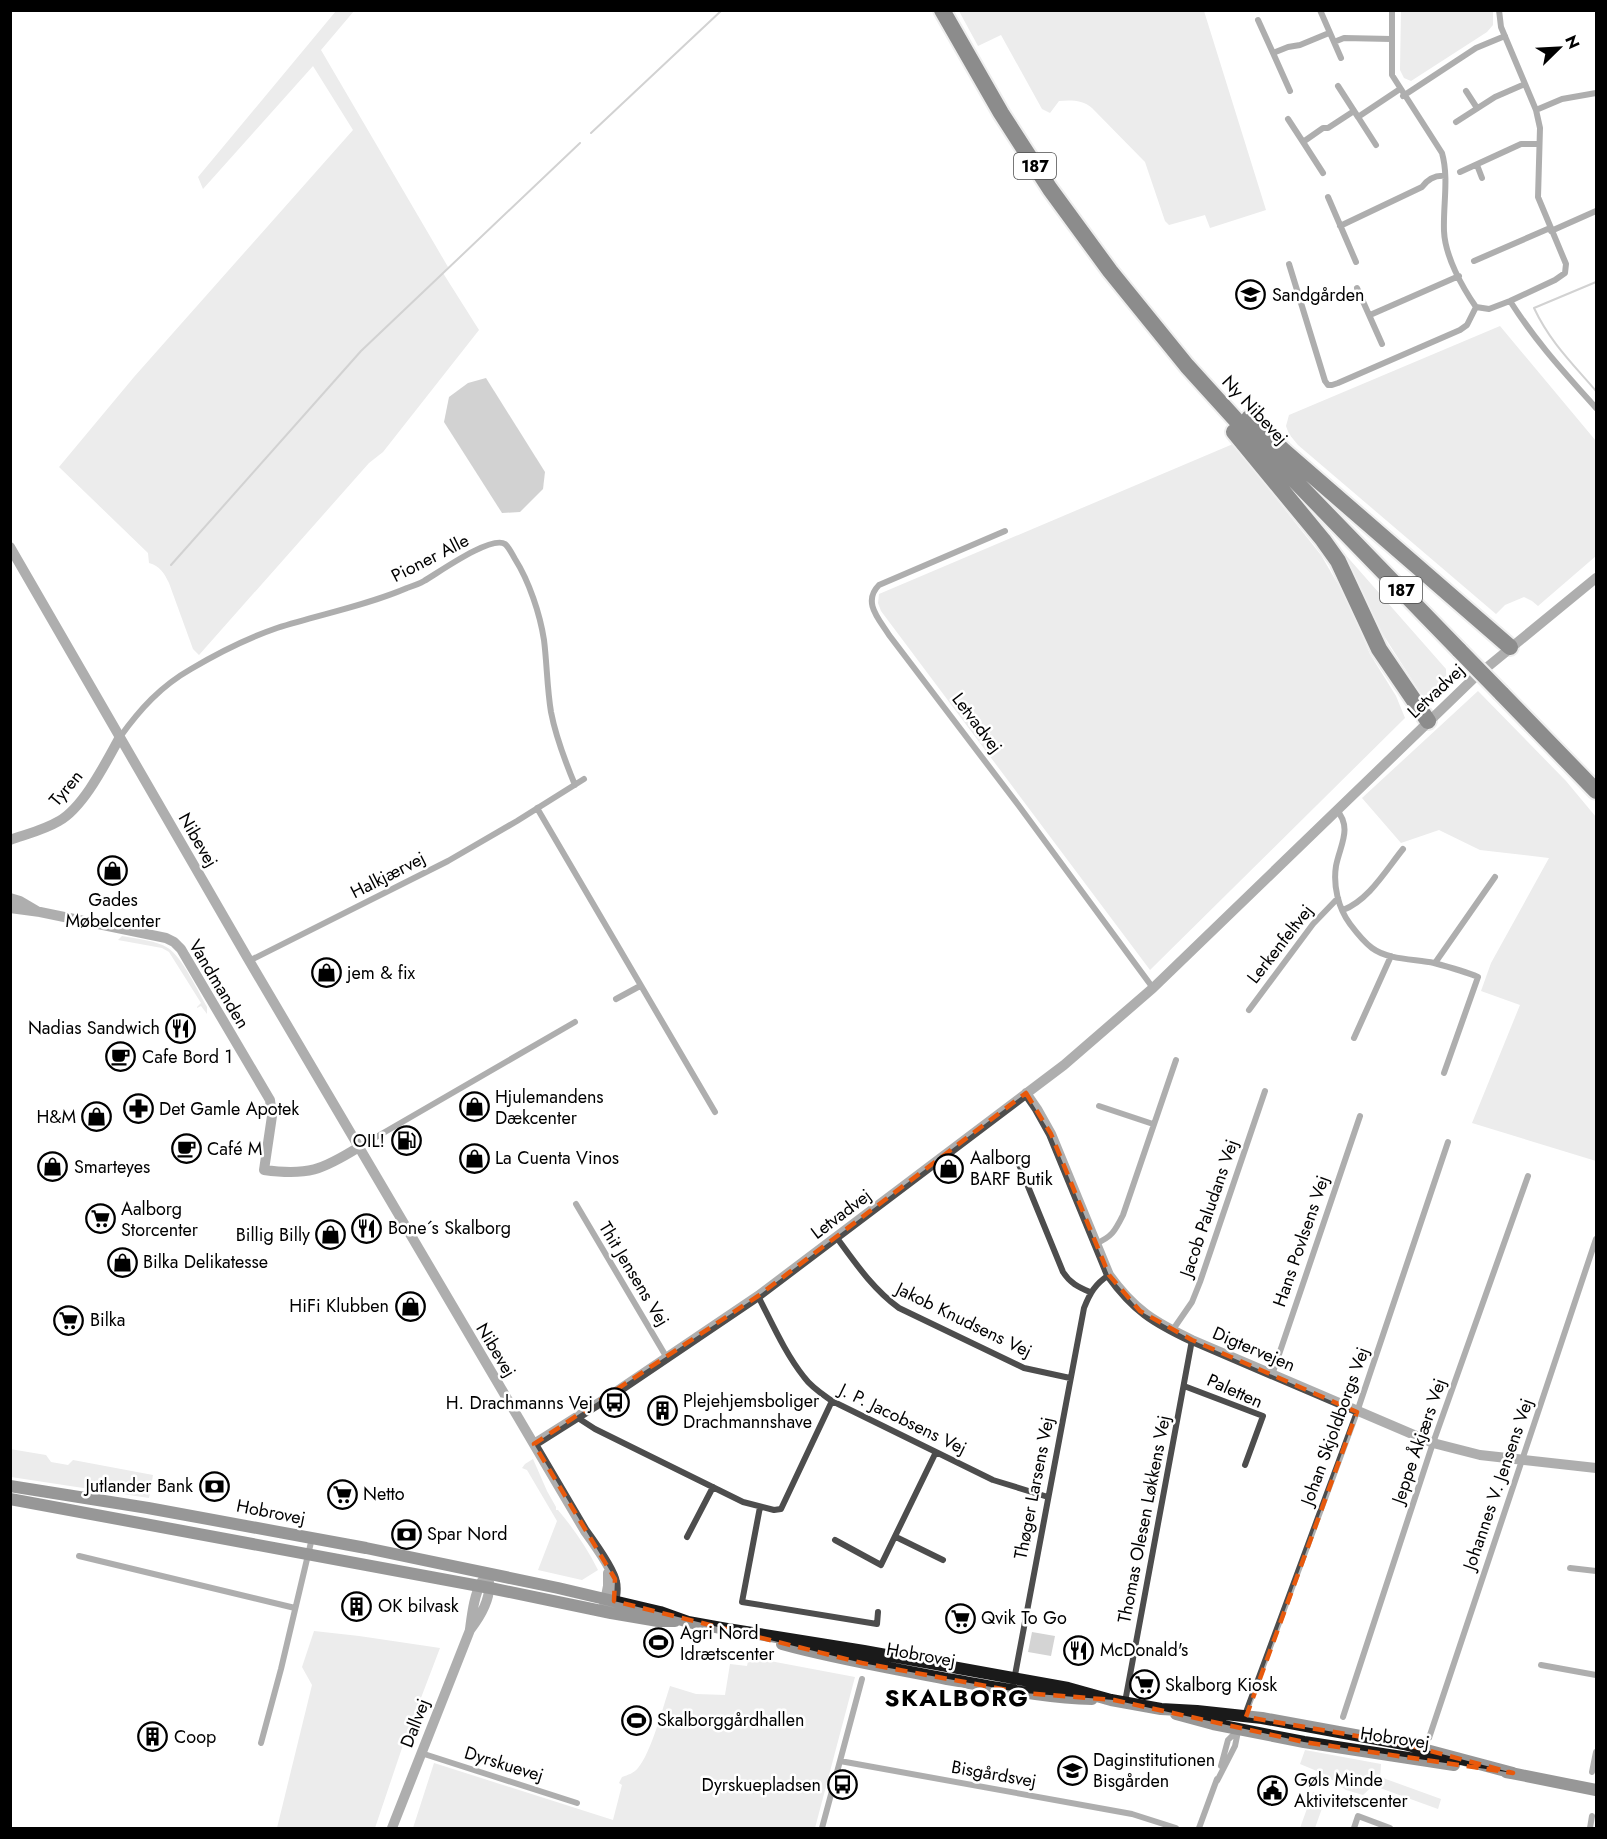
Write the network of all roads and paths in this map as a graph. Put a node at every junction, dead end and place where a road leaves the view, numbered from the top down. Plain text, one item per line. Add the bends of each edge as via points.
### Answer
1 (942, 10) edge
2 (1320, 10) edge
3 (1392, 10) edge
4 (1499, 10) edge
5 (1258, 20) dead end
6 (1329, 33) junction
7 (1505, 36) junction
8 (1391, 39) junction
9 (1334, 42) junction
10 (1273, 53) junction
11 (1341, 58) dead end
12 (1525, 84) junction
13 (1338, 86) dead end
14 (1466, 91) dead end
15 (1290, 92) dead end
16 (1401, 92) junction
17 (1596, 93) edge
18 (1477, 108) junction
19 (1536, 110) junction
20 (1356, 114) junction
21 (1288, 119) dead end
22 (1456, 122) dead end
23 (1303, 142) junction
24 (1539, 144) junction
25 (1376, 145) dead end
26 (1477, 165) junction
27 (1460, 172) dead end
28 (1323, 173) dead end
29 (1446, 177) junction
30 (1482, 178) dead end
31 (1328, 197) dead end
32 (1596, 211) edge
33 (1340, 226) junction
34 (1551, 229) junction
35 (1474, 261) dead end
36 (1356, 262) dead end
37 (1289, 264) dead end
38 (1458, 276) junction
39 (1357, 288) dead end
40 (1510, 301) junction
41 (1476, 307) junction
42 (1143, 311) junction
43 (1370, 315) junction
44 (1382, 344) dead end
45 (1187, 366) junction
46 (1596, 408) edge
47 (1005, 531) dead end
48 (10, 547) edge
49 (1596, 578) edge
50 (1510, 648) junction
51 (1428, 721) junction
52 (120, 737) junction
53 (584, 779) dead end
54 (575, 785) junction
55 (1596, 790) edge
56 (537, 808) junction
57 (1336, 809) junction
58 (15, 839) edge
59 (10, 846) edge
60 (1403, 849) dead end
61 (1495, 877) dead end
62 (10, 898) edge
63 (1338, 898) junction
64 (10, 908) edge
65 (1343, 910) junction
66 (40, 912) junction
67 (1391, 956) junction
68 (249, 961) junction
69 (1435, 963) junction
70 (640, 986) junction
71 (1153, 988) junction
72 (616, 999) dead end
73 (1249, 1010) dead end
74 (575, 1022) dead end
75 (1354, 1038) dead end
76 (1176, 1060) dead end
77 (1444, 1073) dead end
78 (1265, 1091) dead end
79 (1026, 1093) junction
80 (1099, 1106) dead end
81 (715, 1112) dead end
82 (1360, 1116) dead end
83 (1153, 1124) junction
84 (1448, 1142) dead end
85 (359, 1148) junction
86 (1018, 1162) dead end
87 (1528, 1176) dead end
88 (576, 1204) dead end
89 (837, 1238) junction
90 (1596, 1239) edge
91 (1095, 1244) junction
92 (1109, 1275) junction
93 (1090, 1292) junction
94 (758, 1296) junction
95 (1172, 1331) junction
96 (1192, 1340) junction
97 (667, 1358) junction
98 (1272, 1375) junction
99 (1070, 1378) junction
100 (1184, 1386) junction
101 (832, 1401) junction
102 (1357, 1412) junction
103 (578, 1418) junction
104 (1433, 1443) junction
105 (534, 1444) junction
106 (936, 1452) junction
107 (1522, 1460) junction
108 (1245, 1465) dead end
109 (1596, 1468) edge
110 (10, 1486) edge
111 (713, 1486) junction
112 (1048, 1497) junction
113 (10, 1499) edge
114 (760, 1507) junction
115 (896, 1537) junction
116 (312, 1538) junction
117 (687, 1538) dead end
118 (836, 1540) dead end
119 (308, 1554) junction
120 (80, 1556) dead end
121 (943, 1560) dead end
122 (1570, 1568) dead end
123 (1596, 1571) edge
124 (488, 1573) junction
125 (484, 1587) junction
126 (249, 1598) junction
127 (248, 1606) dead end
128 (608, 1606) junction
129 (295, 1608) junction
130 (878, 1612) dead end
131 (1541, 1665) dead end
132 (1596, 1675) edge
133 (862, 1680) dead end
134 (1013, 1684) junction
135 (1125, 1702) junction
136 (1161, 1708) junction
137 (1244, 1717) junction
138 (1343, 1717) dead end
139 (1238, 1730) junction
140 (1429, 1738) dead end
141 (261, 1743) dead end
142 (1596, 1752) edge
143 (421, 1753) junction
144 (840, 1761) junction
145 (1592, 1772) dead end
146 (1513, 1773) junction
147 (1596, 1790) edge
148 (577, 1803) dead end
149 (1592, 1816) dead end
150 (392, 1828) edge
151 (822, 1828) edge
152 (1176, 1828) edge
153 (1199, 1828) edge
154 (1354, 1828) edge
155 (1390, 1828) edge
156 (1590, 1828) edge

1 - 42 highway, Ny Nibevej / 187 via 1050,189
2 - 6 street
3 - 8 street
4 - 7 street
5 - 10 street
6 - 9 street
6 - 10 street
7 - 12 street
7 - 16 street via 1476,48
8 - 9 street via 1344,38
8 - 16 street via 1392,75
9 - 11 street
10 - 15 street
12 - 18 street
12 - 19 street
13 - 20 street
14 - 18 street
16 - 20 street
16 - 29 street via 1442,153
17 - 19 street via 1562,99
18 - 22 street
19 - 24 street
20 - 23 street via 1323,128
20 - 25 street
21 - 23 street
23 - 28 street
24 - 26 street via 1521,144
24 - 34 street via 1538,197
26 - 27 street
26 - 30 street
29 - 33 street via 1432,178 1422,187
29 - 38 street via 1444,232 1447,252
31 - 33 street
32 - 34 street
33 - 36 street
34 - 35 street
34 - 40 street via 1566,264 1565,273
37 - 41 street via 1325,381 1332,386 1460,330
38 - 41 street
38 - 43 street
39 - 43 street
40 - 41 street via 1489,309
40 - 46 street via 1546,352
42 - 45 highway, Ny Nibevej / 187
42 - 50 highway via 1268,437
43 - 44 street
45 - 51 highway via 1203,394 1338,561 1379,649
45 - 55 highway, Ny Nibevej / 187, bridge
47 - 71 street, Letvadvej via 879,585 873,590 872,608
48 - 52 street, Nibevej
49 - 50 street, Letvadvej
50 - 51 street, Letvadvej
51 - 57 street, Letvadvej
52 - 54 street, Pioner Alle via 156,693 221,653 278,628 393,594 423,582 478,549 501,542 522,569 539,616 551,712 560,749
52 - 58 street, Tyren via 73,811 48,827
52 - 68 street, Nibevej
53 - 54 street, Halkjærvej
54 - 56 street, Halkjærvej
56 - 68 street, Halkjærvej via 448,861
56 - 70 street
57 - 63 street, Lerkenfeltvej via 1345,830 1336,867
57 - 71 street, Letvadvej
58 - 59 street, Tyren
60 - 65 street, Lerkenfeltvej via 1368,892
61 - 69 street
62 - 66 street, Vandmanden
63 - 65 street, Lerkenfeltvej
63 - 73 street, Lerkenfeltvej via 1312,924
64 - 66 street, Vandmanden
65 - 67 street, Lerkenfeltvej via 1348,922 1372,948
66 - 85 street, Vandmanden via 166,938 181,950 270,1100 272,1116 264,1170 297,1172 324,1168
67 - 69 street, Lerkenfeltvej
67 - 75 street
68 - 85 street, Nibevej
69 - 77 street, Lerkenfeltvej via 1478,977
70 - 72 street
70 - 81 street
71 - 79 street, Letvadvej via 1072,1059
74 - 85 street
76 - 83 street
78 - 95 street, Jacob Paludans Vej via 1192,1302
79 - 89 street, Letvadvej
79 - 91 street, Digtervejen via 1051,1134
80 - 83 street
82 - 98 street, Hans Povlsens Vej
83 - 91 street via 1123,1215 1114,1232
84 - 102 street, Johan Skjoldborgs Vej
85 - 105 street, Nibevej
86 - 93 street via 1063,1272 1074,1285
87 - 104 street, Jeppe Åkjærs Vej
88 - 97 street, Thit Jensens Vej
89 - 94 street, Letvadvej
89 - 99 street, Jakob Knudsens Vej via 882,1296 899,1308 1024,1368
90 - 107 street, Johannes V. Jensens Vej
91 - 92 street, Digtervejen
92 - 93 street
92 - 95 street, Digtervejen via 1140,1311
93 - 99 street, Thøger Larsens Vej
94 - 97 street, Letvadvej
94 - 101 street, J. P. Jacobsens Vej via 804,1379
95 - 96 street, Digtervejen
96 - 98 street, Digtervejen
96 - 100 street, Thomas Olesen Løkkens Vej
97 - 103 street, Letvadvej
98 - 102 street, Digtervejen
99 - 112 street, Thøger Larsens Vej
100 - 108 street, Paletten via 1263,1416
100 - 135 street, Thomas Olesen Løkkens Vej
101 - 106 street, J. P. Jacobsens Vej
101 - 114 street via 781,1509
102 - 104 street, Digtervejen
102 - 137 street, Johan Skjoldborgs Vej
103 - 105 street, Letvadvej
103 - 111 street
104 - 107 street, Digtervejen via 1453,1450
104 - 138 street, Jeppe Åkjærs Vej
105 - 128 street, Nibevej via 615,1579
106 - 112 street, J. P. Jacobsens Vej via 1003,1485
106 - 115 street
107 - 109 street, Digtervejen
107 - 140 street, Johannes V. Jensens Vej
110 - 116 main road, Hobrovej
111 - 114 street
111 - 117 street
112 - 134 street, Thøger Larsens Vej
113 - 119 main road, Hobrovej
114 - 130 street via 742,1602 877,1624
115 - 118 street via 882,1564
115 - 121 street
116 - 119 street, Hobrovej
116 - 124 main road, Hobrovej
119 - 125 main road, Hobrovej
119 - 129 street, Hobrovej
120 - 126 street
122 - 123 street
124 - 125 street, Dallvej
124 - 128 main road, Hobrovej
125 - 128 main road, Hobrovej
125 - 143 street, Dallvej
126 - 127 street
126 - 129 street
128 - 134 main road, Hobrovej via 660,1612 825,1656
129 - 141 street, Hobrovej
131 - 132 street
133 - 144 street
134 - 135 main road, Hobrovej via 1067,1699
135 - 136 main road, Hobrovej
136 - 137 main road, Hobrovej
136 - 139 main road, Hobrovej
137 - 139 street
137 - 146 main road, Hobrovej via 1404,1744
139 - 146 main road, Hobrovej
139 - 153 street via 1228,1740
142 - 145 street
143 - 148 street, Dyrskuevej
143 - 150 street, Dallvej
144 - 151 street
144 - 152 street, Bisgårdsvej via 1132,1814
146 - 147 main road, Hobrovej
149 - 156 street
154 - 155 street via 1358,1816

